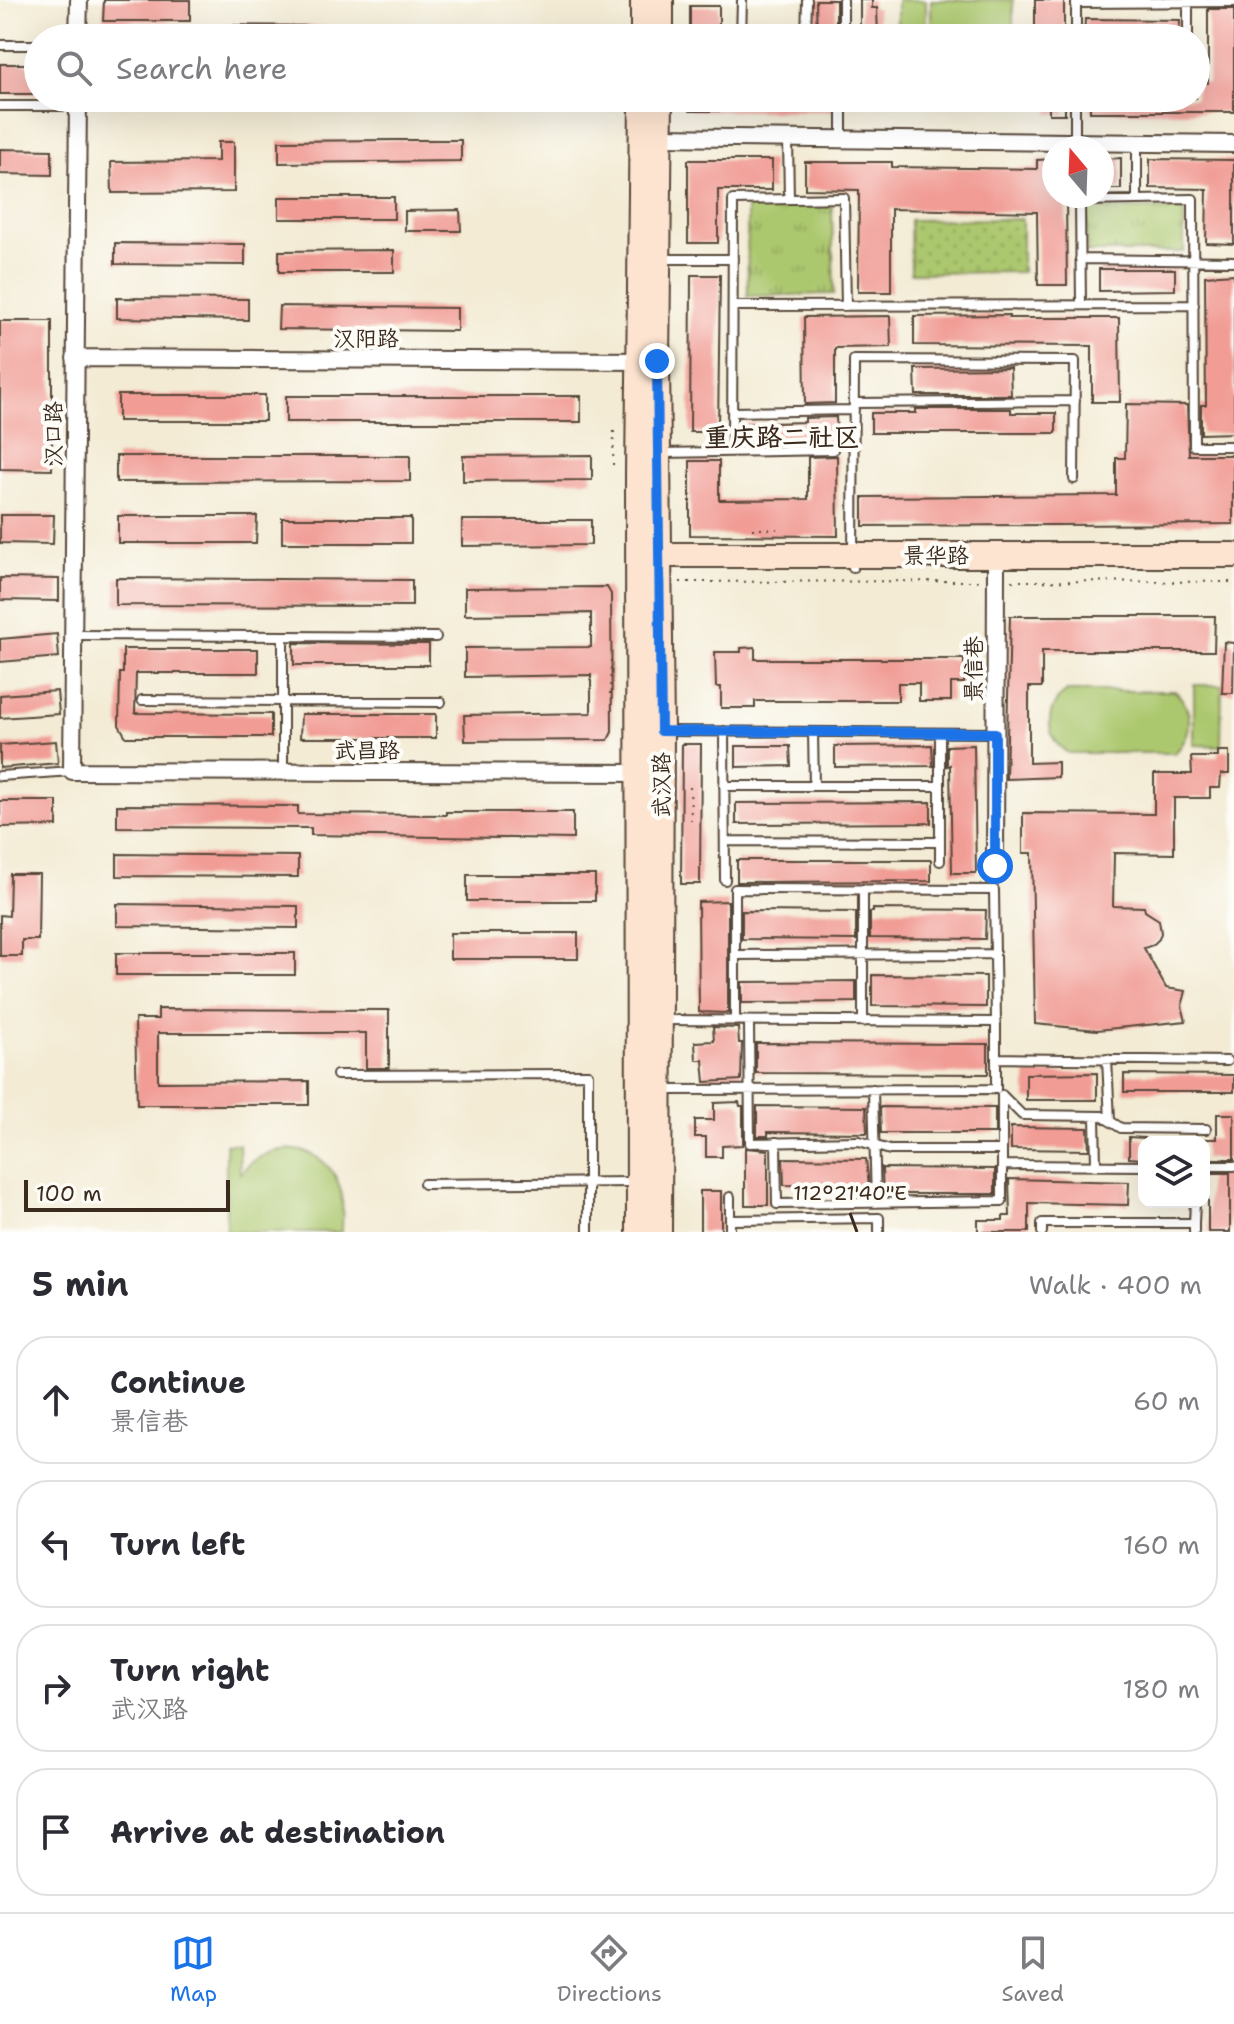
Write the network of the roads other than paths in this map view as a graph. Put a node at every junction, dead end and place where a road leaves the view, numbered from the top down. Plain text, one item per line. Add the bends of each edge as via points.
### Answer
1 (79, 0) edge
2 (643, 0) edge
3 (661, 0) edge
4 (742, 0) edge
5 (807, 0) edge
6 (843, 0) edge
7 (1188, 1) edge
8 (1076, 2) edge
9 (1234, 2) edge
10 (78, 24) edge
11 (643, 24) edge
12 (661, 24) edge
13 (741, 24) edge
14 (806, 24) edge
15 (843, 24) edge
16 (1076, 24) edge
17 (1188, 24) edge
18 (0, 45) edge
19 (24, 45) edge
20 (24, 105) edge
21 (0, 106) edge
22 (78, 112) edge
23 (642, 112) edge
24 (660, 112) edge
25 (842, 112) edge
26 (1075, 112) edge
27 (1075, 136) edge
28 (660, 137) junction
29 (788, 138) junction
30 (842, 139) junction
31 (1042, 142) edge
32 (1114, 143) edge
33 (1137, 143) junction
34 (1234, 144) edge
35 (789, 199) junction
36 (1137, 200) junction
37 (659, 259) junction
38 (733, 259) junction
39 (1080, 259) junction
40 (1193, 260) junction
41 (1234, 261) edge
42 (1081, 305) junction
43 (1194, 305) junction
44 (733, 306) junction
45 (846, 306) junction
46 (75, 358) junction
47 (648, 361) junction
48 (1075, 401) junction
49 (854, 406) junction
50 (733, 412) junction
51 (1234, 446) edge
52 (833, 450) dead end
53 (732, 451) junction
54 (659, 453) junction
55 (1074, 479) dead end
56 (1234, 555) edge
57 (853, 561) junction
58 (652, 566) junction
59 (1234, 568) edge
60 (996, 574) junction
61 (73, 635) junction
62 (283, 636) junction
63 (436, 637) dead end
64 (142, 700) dead end
65 (283, 701) junction
66 (441, 702) dead end
67 (661, 731) junction
68 (724, 731) junction
69 (813, 732) junction
70 (940, 733) junction
71 (995, 733) junction
72 (72, 771) junction
73 (283, 771) junction
74 (650, 773) junction
75 (0, 776) edge
76 (724, 786) junction
77 (814, 786) junction
78 (940, 786) junction
79 (725, 841) junction
80 (940, 842) junction
81 (940, 861) dead end
82 (995, 866) dead end
83 (725, 880) dead end
84 (863, 889) junction
85 (994, 954) junction
86 (735, 955) junction
87 (863, 955) junction
88 (661, 1020) junction
89 (735, 1021) junction
90 (749, 1021) junction
91 (863, 1022) junction
92 (996, 1022) junction
93 (996, 1058) junction
94 (1107, 1059) junction
95 (1227, 1061) dead end
96 (337, 1075) dead end
97 (873, 1089) junction
98 (661, 1090) junction
99 (750, 1090) junction
100 (999, 1092) junction
101 (1095, 1116) junction
102 (1110, 1121) junction
103 (1206, 1129) dead end
104 (776, 1142) junction
105 (874, 1146) junction
106 (1002, 1150) junction
107 (1003, 1165) junction
108 (1096, 1166) junction
109 (1138, 1166) edge
110 (1210, 1166) edge
111 (1234, 1166) edge
112 (649, 1182) junction
113 (589, 1183) junction
114 (424, 1184) dead end
115 (730, 1197) dead end
116 (876, 1203) junction
117 (730, 1220) junction
118 (1194, 1227) edge
119 (588, 1232) edge
120 (639, 1232) edge
121 (659, 1232) edge
122 (730, 1232) edge
123 (879, 1232) edge
124 (1042, 1232) edge

1 - 10 street
2 - 11 main road
3 - 12 main road
4 - 13 lane
5 - 14 lane
6 - 15 lane
7 - 8 lane
7 - 9 lane
7 - 17 lane
8 - 16 lane
18 - 19 lane
20 - 21 lane
22 - 46 street, 汉口路
23 - 47 main road, 武汉路
24 - 28 main road, 武汉路
25 - 30 lane
26 - 27 lane
28 - 29 street
28 - 37 main road, 武汉路
29 - 30 street
29 - 35 lane
30 - 31 street
32 - 33 street
33 - 34 street
33 - 36 lane
35 - 38 lane via 733,200
35 - 45 lane via 844,198
36 - 39 lane via 1080,201
36 - 40 lane via 1193,199
37 - 38 lane
37 - 47 main road, 武汉路
38 - 44 lane
39 - 40 lane
39 - 42 lane
40 - 41 lane
40 - 43 lane
42 - 43 lane
42 - 45 lane
43 - 51 lane via 1194,446
44 - 45 lane
44 - 50 lane
46 - 47 street, 汉阳路
46 - 61 street, 汉口路
47 - 54 main road, 武汉路
47 - 58 main road, 武汉路
48 - 49 lane
48 - 49 lane via 1075,361 854,360
48 - 55 lane
49 - 50 lane
49 - 57 lane
50 - 53 lane
52 - 53 lane
53 - 54 lane
54 - 58 main road, 武汉路
56 - 57 main road, 景华路
57 - 58 main road, 景华路
57 - 60 main road, 景华路
58 - 67 main road, 武汉路
58 - 74 main road, 武汉路
59 - 60 main road, 景华路
60 - 71 street, 景信巷
61 - 62 lane
61 - 72 street, 汉口路
62 - 63 lane
62 - 65 lane
64 - 65 lane
65 - 66 lane
65 - 73 lane
67 - 68 lane
67 - 74 main road, 武汉路
68 - 69 lane
68 - 76 lane
69 - 70 lane
69 - 77 lane
70 - 71 lane
70 - 78 lane
71 - 82 street, 景信巷
72 - 73 street, 武昌路
72 - 75 lane
73 - 74 street, 武昌路
74 - 88 main road, 武汉路
74 - 112 main road, 武汉路
76 - 77 lane
76 - 79 lane
77 - 78 lane
78 - 80 lane
79 - 80 lane
79 - 83 lane
80 - 81 lane
84 - 85 lane via 994,890
84 - 86 lane via 735,889
84 - 87 lane
85 - 87 lane
85 - 92 lane
86 - 87 lane
86 - 89 lane
87 - 91 lane
88 - 89 lane
88 - 98 main road, 武汉路
89 - 90 lane
90 - 91 lane
90 - 99 lane
91 - 92 lane
92 - 93 lane
93 - 94 lane
93 - 100 lane
94 - 95 lane
94 - 102 lane
96 - 113 lane via 588,1074
97 - 99 lane
97 - 100 lane
97 - 105 lane
98 - 99 lane
98 - 112 main road, 武汉路
99 - 104 lane via 750,1143
100 - 101 lane via 1022,1115
100 - 106 lane
101 - 102 lane
101 - 108 lane
102 - 103 lane via 1121,1128
104 - 105 lane via 859,1141
104 - 116 lane via 777,1204
105 - 106 lane
105 - 116 lane
106 - 107 lane
107 - 108 lane
107 - 116 lane via 1002,1201
108 - 109 lane
110 - 111 lane
112 - 113 lane
112 - 120 main road, 武汉路
112 - 121 main road, 武汉路
113 - 114 lane
113 - 119 lane
115 - 117 lane
117 - 122 lane
117 - 123 lane via 879,1218
118 - 124 lane via 1042,1223

